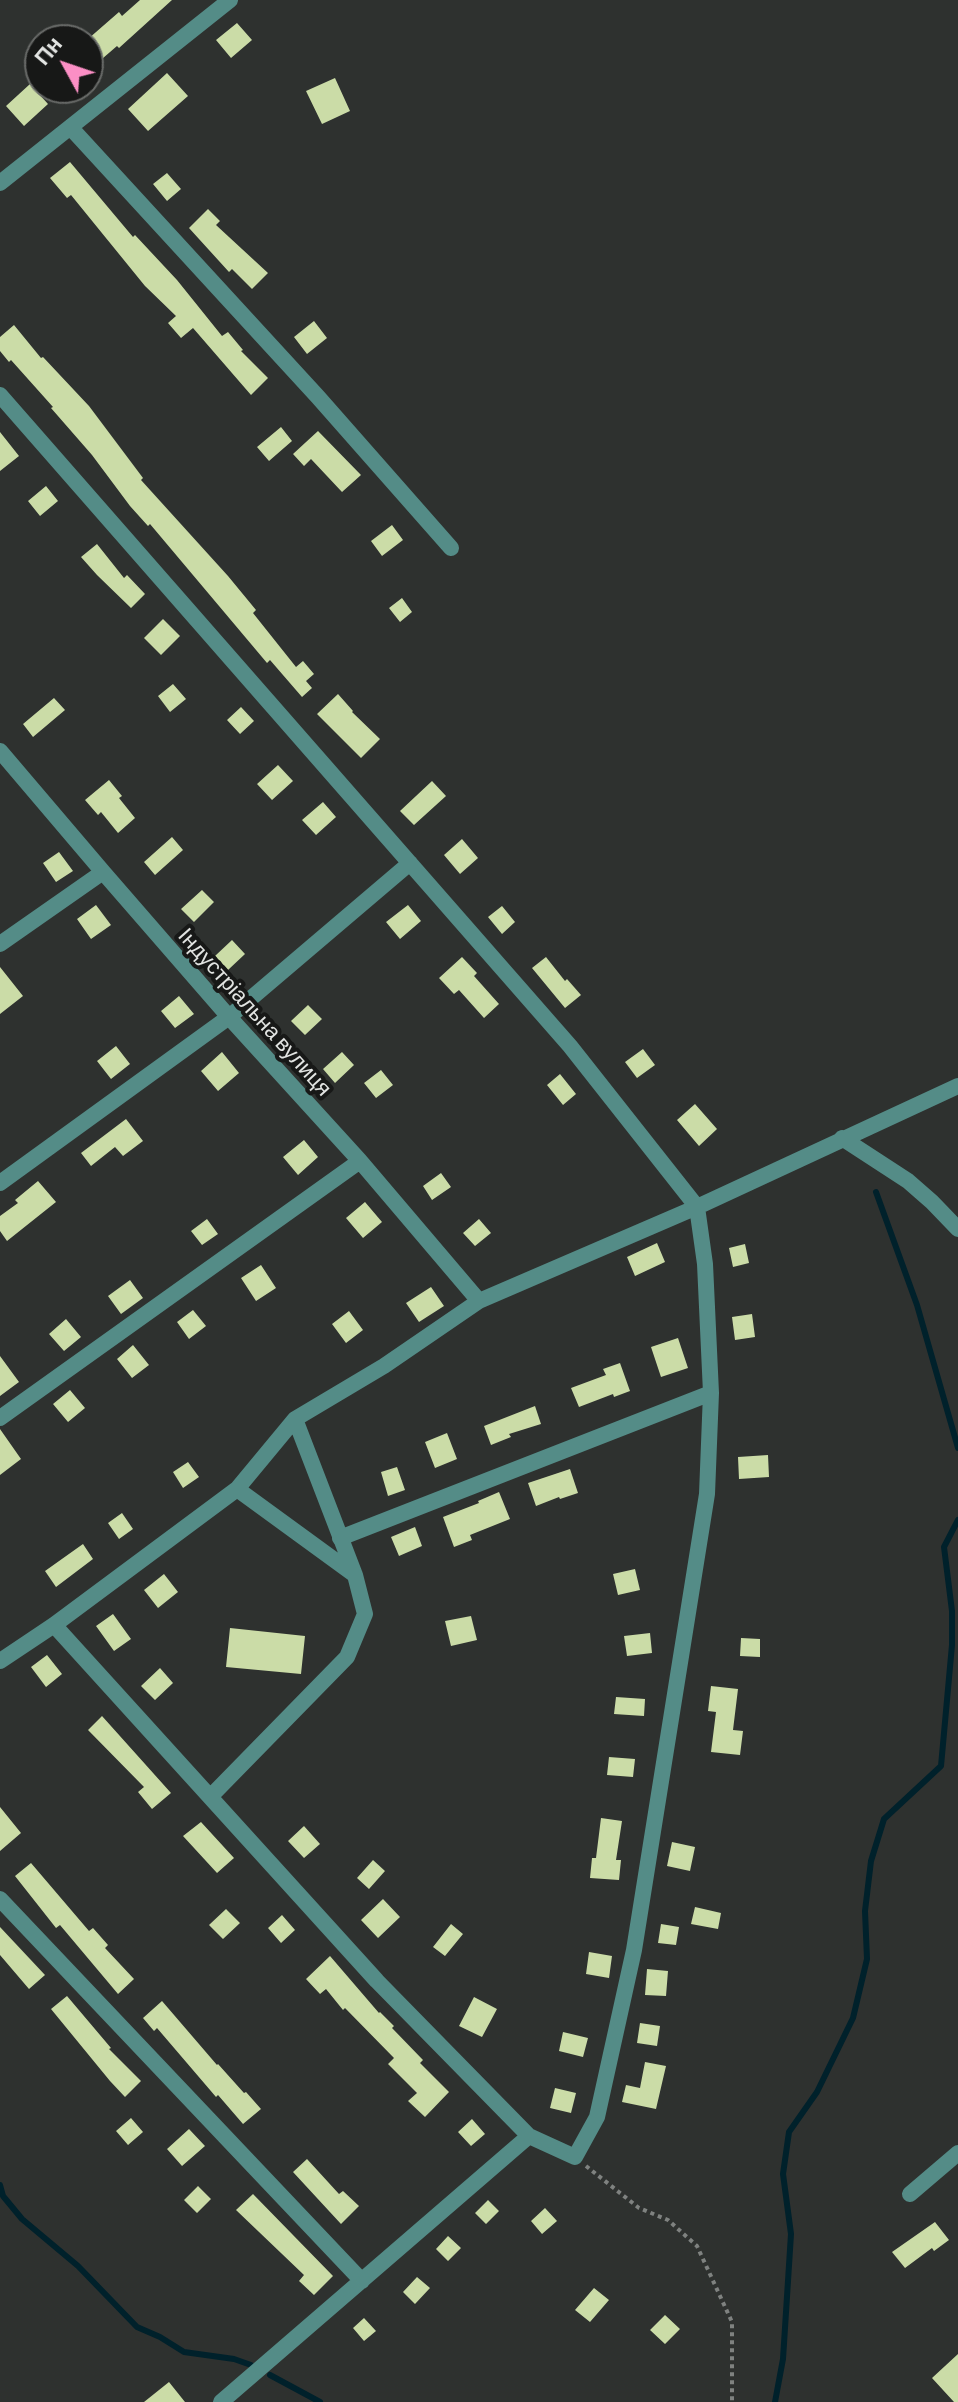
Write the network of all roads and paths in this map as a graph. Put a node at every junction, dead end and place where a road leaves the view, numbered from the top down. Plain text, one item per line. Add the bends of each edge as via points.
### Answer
1 (230, 0) edge
2 (71, 128) junction
3 (0, 183) edge
4 (0, 395) edge
5 (451, 548) dead end
6 (0, 751) edge
7 (410, 863) junction
8 (103, 872) junction
9 (0, 944) edge
10 (229, 1017) junction
11 (958, 1086) edge
12 (842, 1138) junction
13 (360, 1161) junction
14 (0, 1183) edge
15 (697, 1207) junction
16 (958, 1229) edge
17 (479, 1301) junction
18 (711, 1393) junction
19 (0, 1418) edge
20 (295, 1419) junction
21 (237, 1489) junction
22 (340, 1538) junction
23 (355, 1575) junction
24 (54, 1625) junction
25 (0, 1661) edge
26 (211, 1796) junction
27 (0, 1899) edge
28 (529, 2136) junction
29 (958, 2153) edge
30 (575, 2157) junction
31 (910, 2194) dead end
32 (362, 2281) junction
33 (221, 2402) edge
34 (732, 2402) edge

1 - 2 street
2 - 3 street
2 - 5 street
4 - 7 street
6 - 8 street, Індустріальна вулиця
7 - 10 street
7 - 15 street via 570,1046
8 - 9 street
8 - 10 street, Індустріальна вулиця
10 - 13 street, Індустріальна вулиця
10 - 14 street
11 - 12 street
12 - 15 street
12 - 16 street via 908,1181
13 - 17 street, Індустріальна вулиця
13 - 19 street
15 - 17 street
15 - 18 street
17 - 20 street
18 - 22 street
18 - 30 street via 707,1494 634,1950 597,2117
20 - 21 street
20 - 22 street
21 - 23 street
21 - 24 street
22 - 23 street
23 - 26 street via 365,1614 347,1657
24 - 25 street
24 - 26 street
26 - 28 street via 377,1981
27 - 32 street
28 - 30 street
28 - 32 street
29 - 31 street
30 - 34 path via 697,2246 732,2322
32 - 33 street

